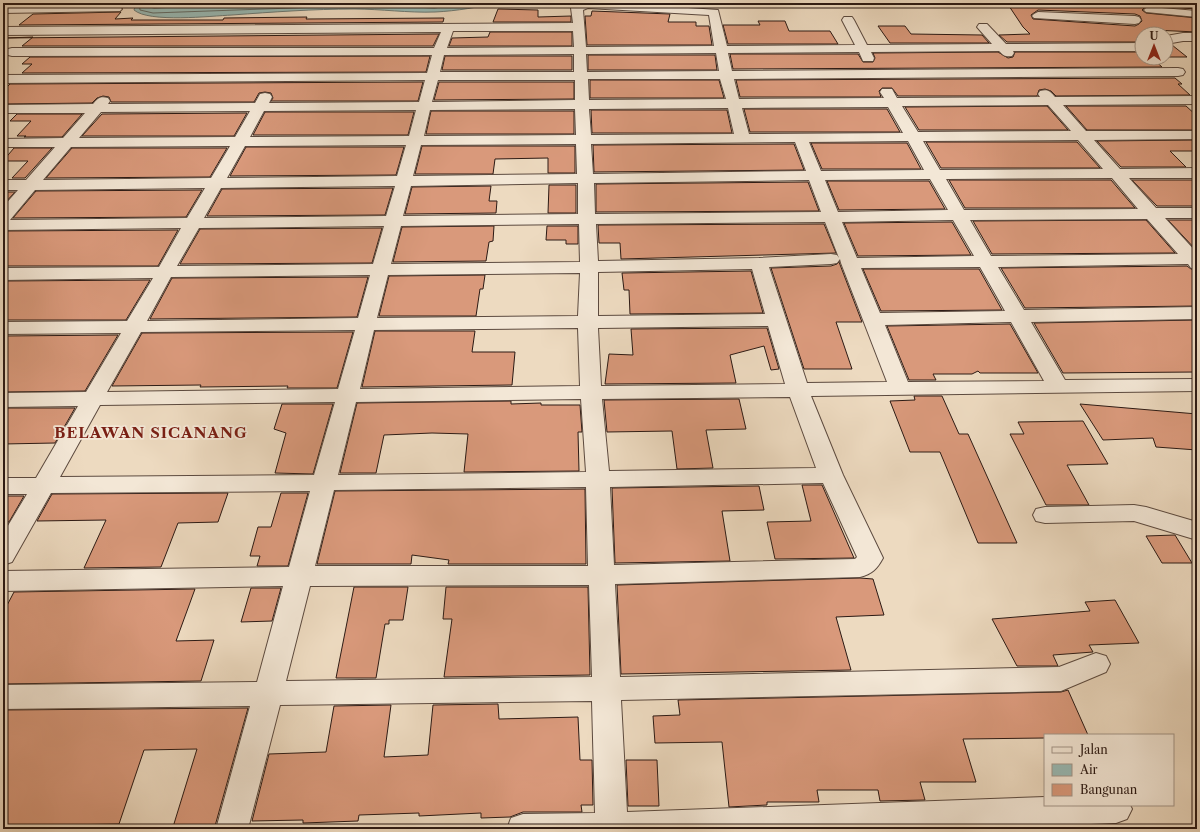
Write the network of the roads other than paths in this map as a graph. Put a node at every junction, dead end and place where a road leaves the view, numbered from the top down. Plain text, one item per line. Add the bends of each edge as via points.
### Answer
1 (1127, 8) dead end
2 (116, 9) dead end
3 (3, 10) edge
4 (61, 10) junction
5 (1150, 10) dead end
6 (1197, 14) edge
7 (1038, 16) dead end
8 (848, 20) dead end
9 (1135, 20) junction
10 (1138, 26) edge
11 (580, 27) junction
12 (983, 27) dead end
13 (448, 28) junction
14 (310, 29) junction
15 (164, 30) junction
16 (3, 31) edge
17 (37, 31) junction
18 (1197, 37) edge
19 (1174, 39) edge
20 (1003, 47) junction
21 (1134, 47) edge
22 (863, 48) junction
23 (722, 49) junction
24 (581, 50) junction
25 (294, 52) junction
26 (439, 52) junction
27 (144, 53) junction
28 (8, 56) edge
29 (1172, 66) edge
30 (1026, 73) junction
31 (877, 74) junction
32 (726, 75) junction
33 (582, 76) junction
34 (432, 77) junction
35 (274, 78) junction
36 (3, 79) edge
37 (122, 79) junction
38 (1197, 100) edge
39 (1051, 101) junction
40 (892, 102) junction
41 (734, 103) junction
42 (583, 104) junction
43 (425, 106) junction
44 (259, 107) junction
45 (3, 109) edge
46 (96, 109) junction
47 (1081, 135) junction
48 (1197, 135) edge
49 (912, 136) junction
50 (800, 137) junction
51 (743, 138) junction
52 (415, 140) junction
53 (584, 140) junction
54 (239, 142) junction
55 (3, 143) edge
56 (67, 143) junction
57 (1116, 173) junction
58 (1197, 173) edge
59 (934, 174) junction
60 (815, 176) junction
61 (405, 180) junction
62 (586, 180) junction
63 (216, 182) junction
64 (3, 185) edge
65 (31, 185) junction
66 (1151, 213) junction
67 (1197, 213) edge
68 (958, 215) junction
69 (832, 216) junction
70 (3, 217) edge
71 (588, 219) junction
72 (394, 221) junction
73 (193, 223) junction
74 (3, 225) edge
75 (831, 259) dead end
76 (1196, 261) edge
77 (985, 262) junction
78 (759, 263) junction
79 (850, 263) junction
80 (589, 267) junction
81 (381, 269) junction
82 (166, 272) junction
83 (3, 274) edge
84 (1197, 313) edge
85 (1017, 316) junction
86 (873, 319) junction
87 (776, 320) junction
88 (588, 322) junction
89 (367, 324) junction
90 (135, 326) junction
91 (3, 328) edge
92 (1197, 385) edge
93 (1058, 386) junction
94 (900, 388) junction
95 (798, 390) junction
96 (591, 392) junction
97 (347, 396) junction
98 (93, 399) junction
99 (3, 400) edge
100 (831, 476) junction
101 (598, 481) junction
102 (324, 482) junction
103 (44, 485) junction
104 (3, 486) edge
105 (1045, 515) dead end
106 (1197, 531) edge
107 (3, 556) edge
108 (602, 575) junction
109 (299, 576) junction
110 (3, 580) edge
111 (1096, 664) dead end
112 (606, 690) junction
113 (268, 692) junction
114 (3, 697) edge
115 (1116, 809) dead end
116 (612, 828) edge
117 (232, 829) edge
118 (523, 829) edge

1 - 9 street
2 - 4 street
3 - 4 street
4 - 17 street
5 - 6 street
7 - 9 street
8 - 22 street
9 - 10 street
11 - 13 street
11 - 23 street via 577,8 582,6 714,12
11 - 24 street
12 - 20 street
13 - 14 street
13 - 26 street
14 - 15 street
14 - 25 street
15 - 17 street
15 - 27 street
16 - 17 street
17 - 28 street
18 - 19 street
20 - 21 street
20 - 22 street
20 - 30 street
22 - 23 street
22 - 31 street
23 - 24 street
23 - 32 street
24 - 26 street
24 - 33 street
25 - 26 street
25 - 27 street
25 - 35 street
26 - 34 street
27 - 28 street
27 - 37 street
29 - 30 street via 1183,76
30 - 31 street
30 - 39 street
31 - 32 street
31 - 40 street
32 - 33 street
32 - 41 street
33 - 34 street
33 - 42 street
34 - 35 street
34 - 43 street
35 - 37 street
35 - 44 street
36 - 37 street
37 - 46 street
38 - 39 street
39 - 40 street
39 - 47 street
40 - 41 street
40 - 49 street
41 - 42 street
41 - 51 street
42 - 43 street
42 - 53 street
43 - 44 street
43 - 52 street
44 - 46 street
44 - 54 street
45 - 46 street
46 - 56 street
47 - 48 street
47 - 49 street
47 - 57 street
49 - 50 street
49 - 59 street
50 - 51 street
50 - 60 street
51 - 53 street
52 - 53 street
52 - 54 street
52 - 61 street
53 - 62 street
54 - 56 street
54 - 63 street
55 - 56 street
56 - 65 street
57 - 58 street
57 - 59 street
57 - 66 street
59 - 60 street
59 - 68 street
60 - 62 street
60 - 69 street
61 - 62 street
61 - 63 street
61 - 72 street
62 - 71 street
63 - 65 street
63 - 73 street
64 - 65 street
65 - 70 street
66 - 67 street
66 - 68 street
66 - 76 street
68 - 69 street
68 - 77 street
69 - 71 street
69 - 79 street
71 - 72 street
71 - 80 street
72 - 73 street
72 - 81 street
73 - 74 street
73 - 82 street
75 - 78 street
76 - 77 street
77 - 79 street
77 - 85 street
78 - 80 street
78 - 87 street
79 - 86 street
80 - 81 street
80 - 88 street
81 - 82 street
81 - 89 street
82 - 83 street
82 - 90 street
84 - 85 street
85 - 86 street
85 - 93 street
86 - 94 street
87 - 88 street
87 - 95 street
88 - 89 street
88 - 96 street
89 - 90 street
89 - 97 street
90 - 91 street
90 - 98 street
92 - 93 street
93 - 94 street
94 - 95 street
95 - 96 street
95 - 100 street
96 - 97 street
96 - 101 street
97 - 98 street
97 - 102 street
98 - 99 street
98 - 103 street
100 - 101 street
100 - 108 street via 870,558 860,568
101 - 102 street
101 - 108 street
102 - 103 street
102 - 109 street
103 - 104 street
103 - 107 street
105 - 106 street via 1134,513
108 - 109 street
108 - 112 street
109 - 110 street
109 - 113 street
111 - 112 street via 1061,679
112 - 113 street
112 - 116 street
113 - 114 street
113 - 117 street
115 - 116 street
116 - 118 street

